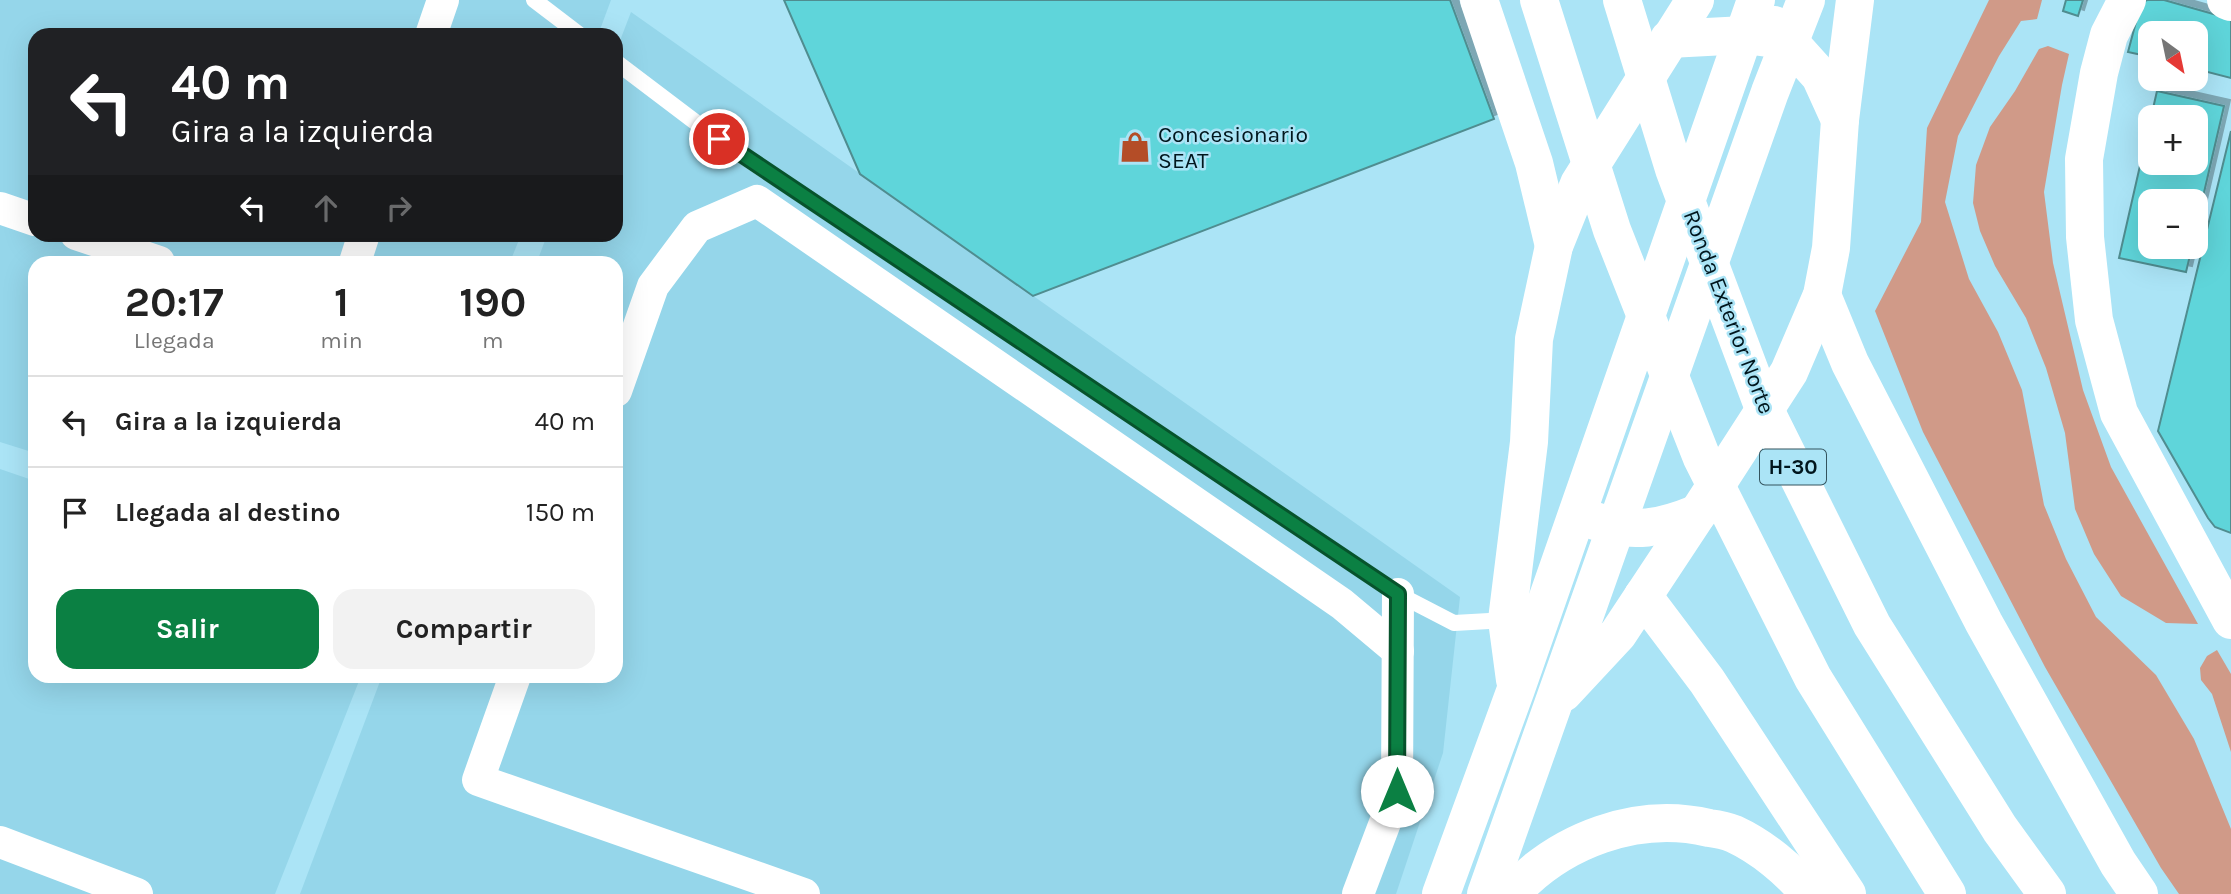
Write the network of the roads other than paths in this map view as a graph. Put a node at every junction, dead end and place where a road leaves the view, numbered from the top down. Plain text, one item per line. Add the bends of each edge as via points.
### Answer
1 (443, 0) edge
2 (534, 0) edge
3 (1479, 0) edge
4 (1539, 0) edge
5 (1622, 0) edge
6 (1695, 0) edge
7 (1806, 0) edge
8 (1855, 0) edge
9 (2127, 0) edge
10 (2226, 0) edge
11 (2231, 2) edge
12 (1751, 10) edge
13 (434, 28) edge
14 (571, 28) edge
15 (1669, 39) junction
16 (1791, 41) junction
17 (623, 67) edge
18 (1840, 120) junction
19 (0, 208) edge
20 (28, 218) edge
21 (100, 242) edge
22 (1554, 246) junction
23 (141, 256) edge
24 (1822, 295) junction
25 (623, 371) edge
26 (1529, 442) junction
27 (1698, 513) junction
28 (1577, 515) junction
29 (1612, 541) junction
30 (1398, 594) junction
31 (1643, 596) junction
32 (1507, 620) junction
33 (2231, 620) edge
34 (1398, 651) junction
35 (513, 683) edge
36 (1516, 689) junction
37 (1554, 703) junction
38 (0, 842) edge
39 (137, 894) edge
40 (804, 894) edge
41 (1359, 894) edge
42 (1441, 894) edge
43 (1486, 894) edge
44 (1511, 894) edge
45 (1809, 894) edge
46 (1847, 894) edge
47 (1947, 894) edge
48 (2047, 894) edge
49 (2139, 894) edge

1 - 13 street
2 - 14 lane
3 - 22 main road via 1534,163
4 - 47 main road via 1612,230 1702,458 1813,678
5 - 48 main road, Ronda Exterior Norte / H-30 via 1674,169 1763,406 1872,625 2000,829
6 - 15 main road
7 - 16 main road
8 - 18 main road
9 - 33 main road via 2109,35 2084,159 2085,237 2094,320 2119,413
10 - 11 main road
12 - 15 main road
12 - 16 main road
12 - 28 main road
15 - 22 main road via 1579,184
16 - 18 main road via 1820,76
16 - 29 main road
17 - 30 lane via 719,139
18 - 24 main road via 1831,248
19 - 20 street
21 - 23 street
22 - 26 main road via 1534,340
24 - 27 main road via 1789,372
24 - 49 main road via 1850,362 1984,623
25 - 34 street via 653,286 697,227 757,201 1331,596
26 - 28 main road via 1546,475
26 - 32 main road
27 - 29 main road
27 - 31 main road
28 - 29 main road
28 - 36 main road
29 - 31 main road
29 - 37 main road
30 - 32 lane via 1454,623
30 - 34 street
31 - 37 main road via 1618,634
31 - 46 main road via 1707,681
32 - 36 main road
34 - 41 street via 1397,791
35 - 40 street via 478,780
36 - 42 main road
37 - 43 main road
38 - 39 street
44 - 45 main road via 1560,853 1607,831 1656,823 1693,824 1733,833 1768,855

